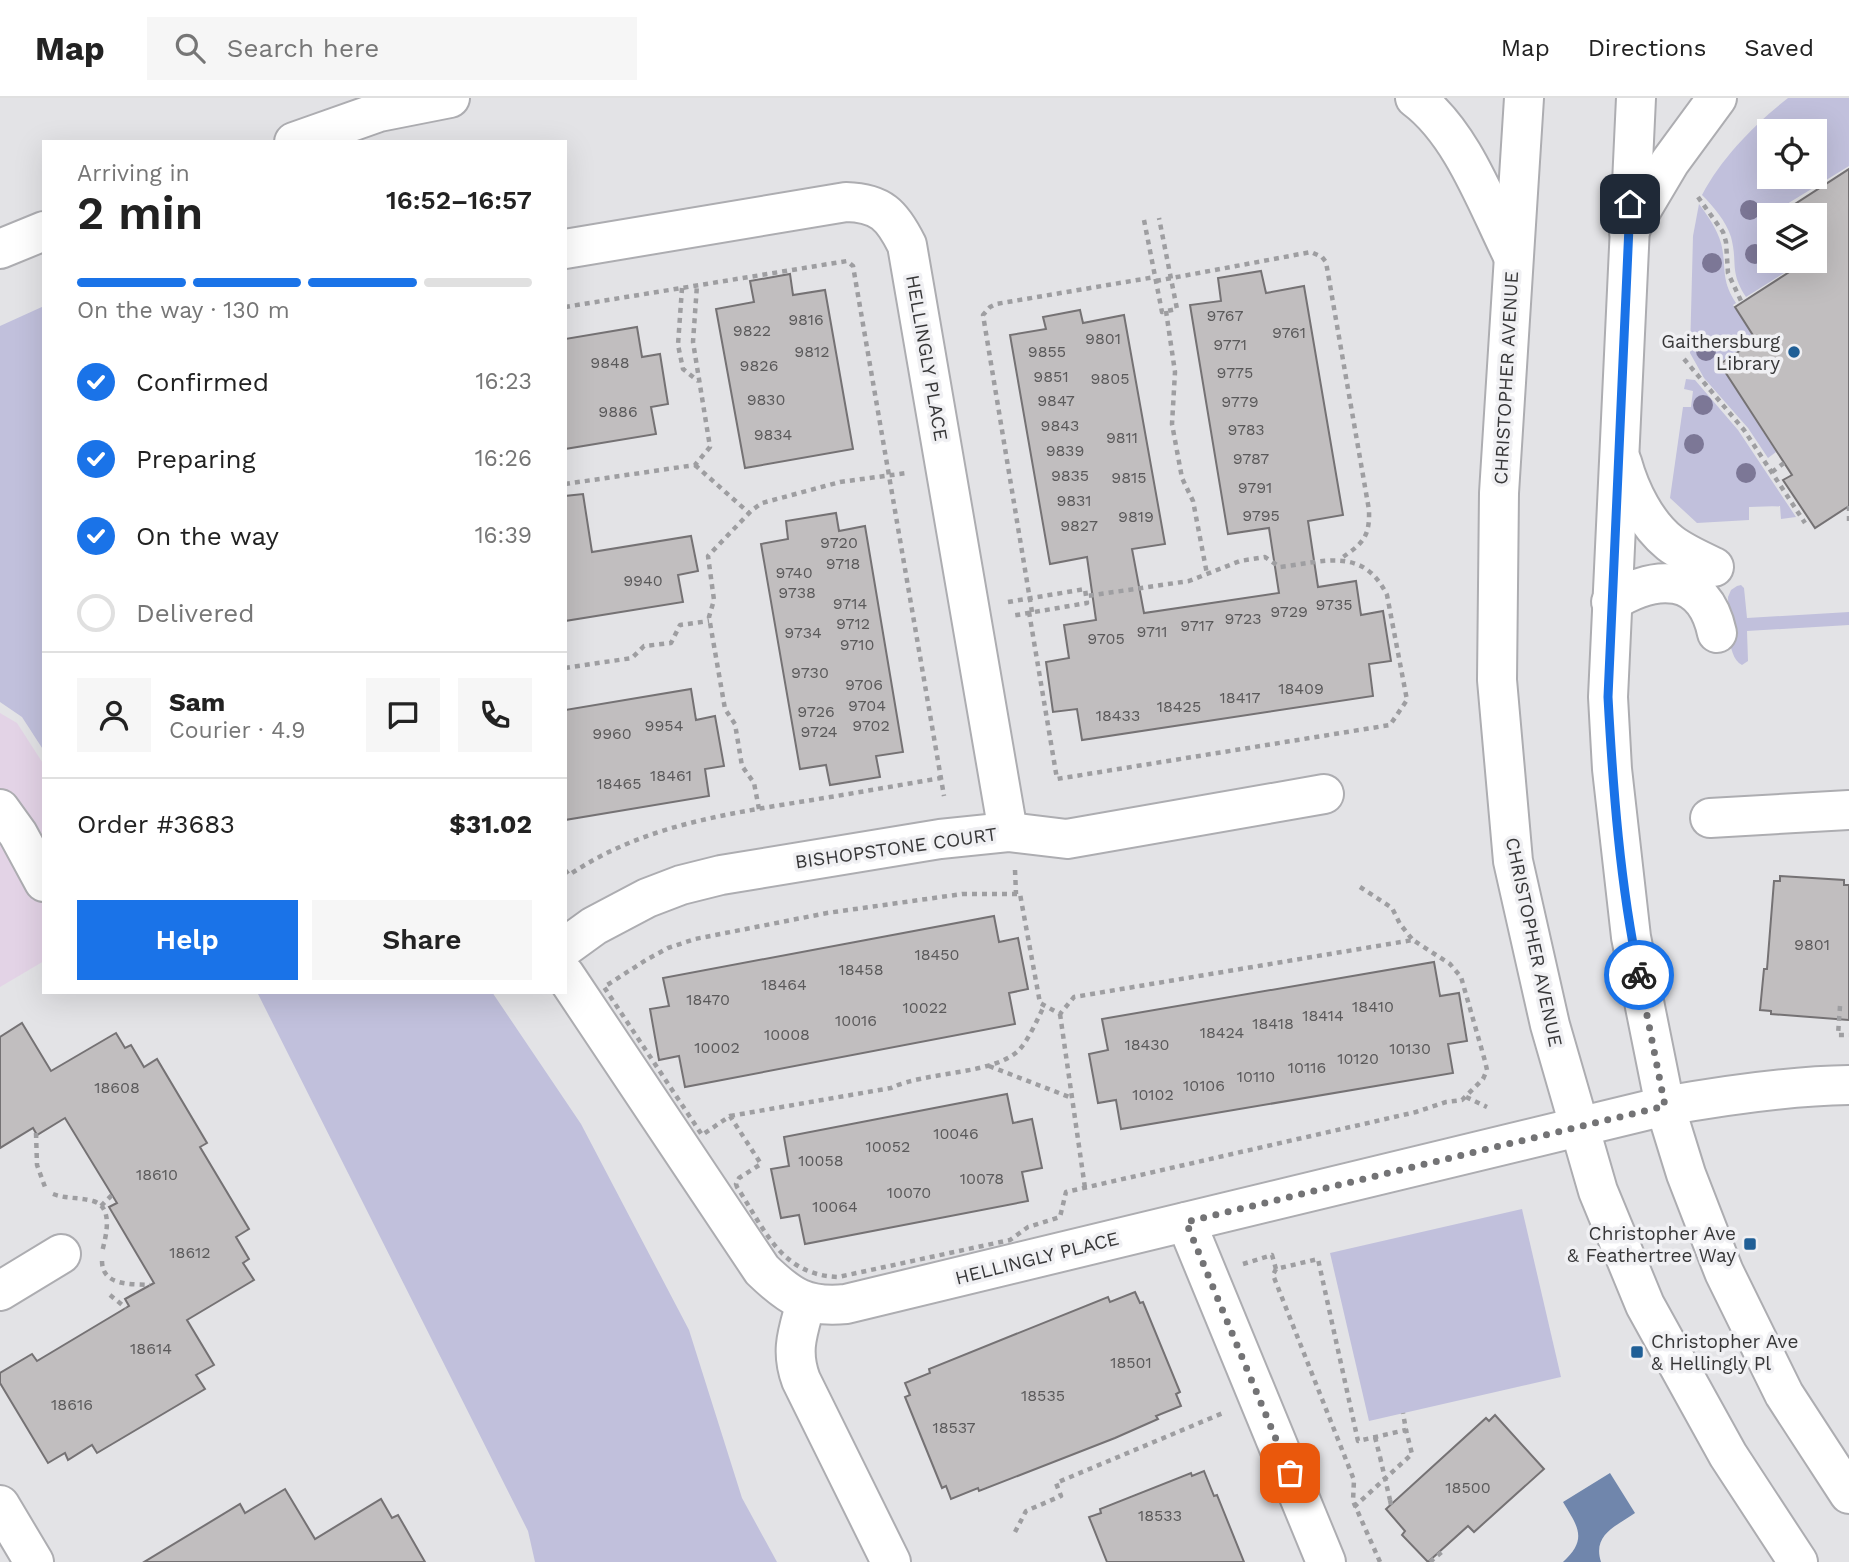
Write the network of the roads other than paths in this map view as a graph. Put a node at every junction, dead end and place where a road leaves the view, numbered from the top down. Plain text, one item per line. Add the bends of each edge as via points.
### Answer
1 (450, 98) edge
2 (1415, 98) edge
3 (1524, 98) edge
4 (1636, 98) edge
5 (1717, 98) edge
6 (300, 140) edge
7 (1629, 231) junction
8 (42, 232) edge
9 (0, 249) edge
10 (567, 249) edge
11 (1513, 256) junction
12 (1618, 447) junction
13 (1714, 567) dead end
14 (1611, 602) junction
15 (1717, 633) dead end
16 (1324, 794) dead end
17 (0, 809) edge
18 (1849, 810) edge
19 (1710, 818) dead end
20 (1008, 832) junction
21 (42, 878) edge
22 (567, 946) edge
23 (567, 978) edge
24 (1849, 1085) edge
25 (1665, 1106) junction
26 (1578, 1126) junction
27 (1186, 1222) junction
28 (61, 1254) dead end
29 (0, 1291) edge
30 (806, 1302) junction
31 (1849, 1494) edge
32 (0, 1505) edge
33 (34, 1562) edge
34 (891, 1562) edge
35 (1326, 1562) edge
36 (1798, 1562) edge

1 - 6 street via 379,112
2 - 11 street via 1462,154
3 - 11 street, CHRISTOPHER AVENUE
4 - 7 street
5 - 7 street via 1670,162
7 - 12 street
8 - 9 street
10 - 20 street, HELLINGLY PLACE via 846,202 864,202 883,210 898,226 907,246
11 - 26 street, CHRISTOPHER AVENUE via 1499,493 1497,680 1513,861 1549,1025
12 - 13 street via 1632,492 1660,533
12 - 14 street
14 - 15 street via 1649,583 1680,584 1708,606
14 - 25 street via 1608,697 1612,769 1631,937
16 - 20 street, BISHOPSTONE COURT via 1067,839
17 - 21 street
18 - 19 street
20 - 22 street, BISHOPSTONE COURT via 865,850 681,885 622,910
23 - 30 street, HELLINGLY PLACE via 762,1270 782,1289
24 - 25 street, HELLINGLY PLACE via 1741,1093
25 - 26 street, HELLINGLY PLACE
25 - 31 street via 1686,1174 1730,1284 1784,1394
26 - 27 street, HELLINGLY PLACE
26 - 36 street, CHRISTOPHER AVENUE via 1598,1191 1645,1305 1728,1455
27 - 30 street, HELLINGLY PLACE via 846,1304
27 - 35 street
28 - 29 street
30 - 34 street via 794,1348 795,1363
32 - 33 street

